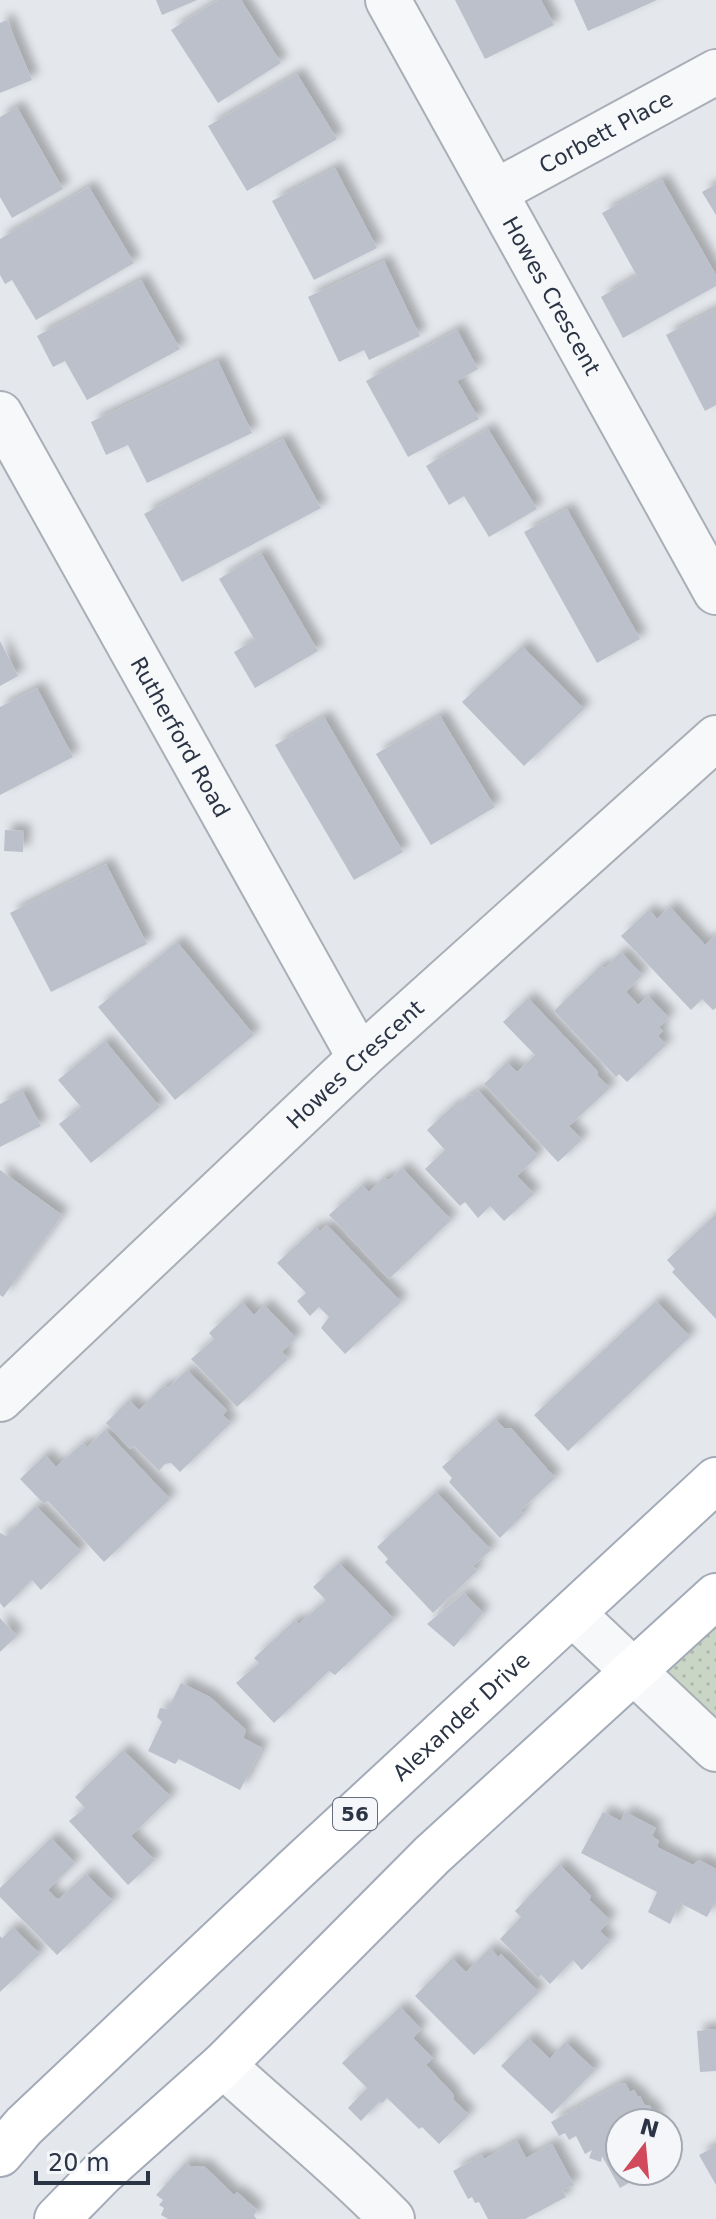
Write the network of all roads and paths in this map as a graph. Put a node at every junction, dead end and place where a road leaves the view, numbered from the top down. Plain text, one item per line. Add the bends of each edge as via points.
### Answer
1 (388, 0) edge
2 (716, 72) edge
3 (495, 192) junction
4 (0, 414) edge
5 (716, 592) edge
6 (716, 738) edge
7 (360, 1058) junction
8 (0, 1399) edge
9 (716, 1480) edge
10 (716, 1596) edge
11 (573, 1614) junction
12 (634, 1670) junction
13 (716, 1749) edge
14 (223, 2065) junction
15 (0, 2154) edge
16 (57, 2219) edge
17 (392, 2219) edge

1 - 3 street, Howes Crescent
2 - 3 street, Corbett Place
3 - 5 street, Howes Crescent
4 - 7 street, Rutherford Road
6 - 7 street, Howes Crescent
7 - 8 street, Howes Crescent
9 - 11 main road, Alexander Drive / 56
10 - 12 main road
11 - 12 street
11 - 15 main road, Alexander Drive / 56 via 262,1901
12 - 13 street
12 - 14 main road via 432,1855
14 - 16 main road
14 - 17 street

